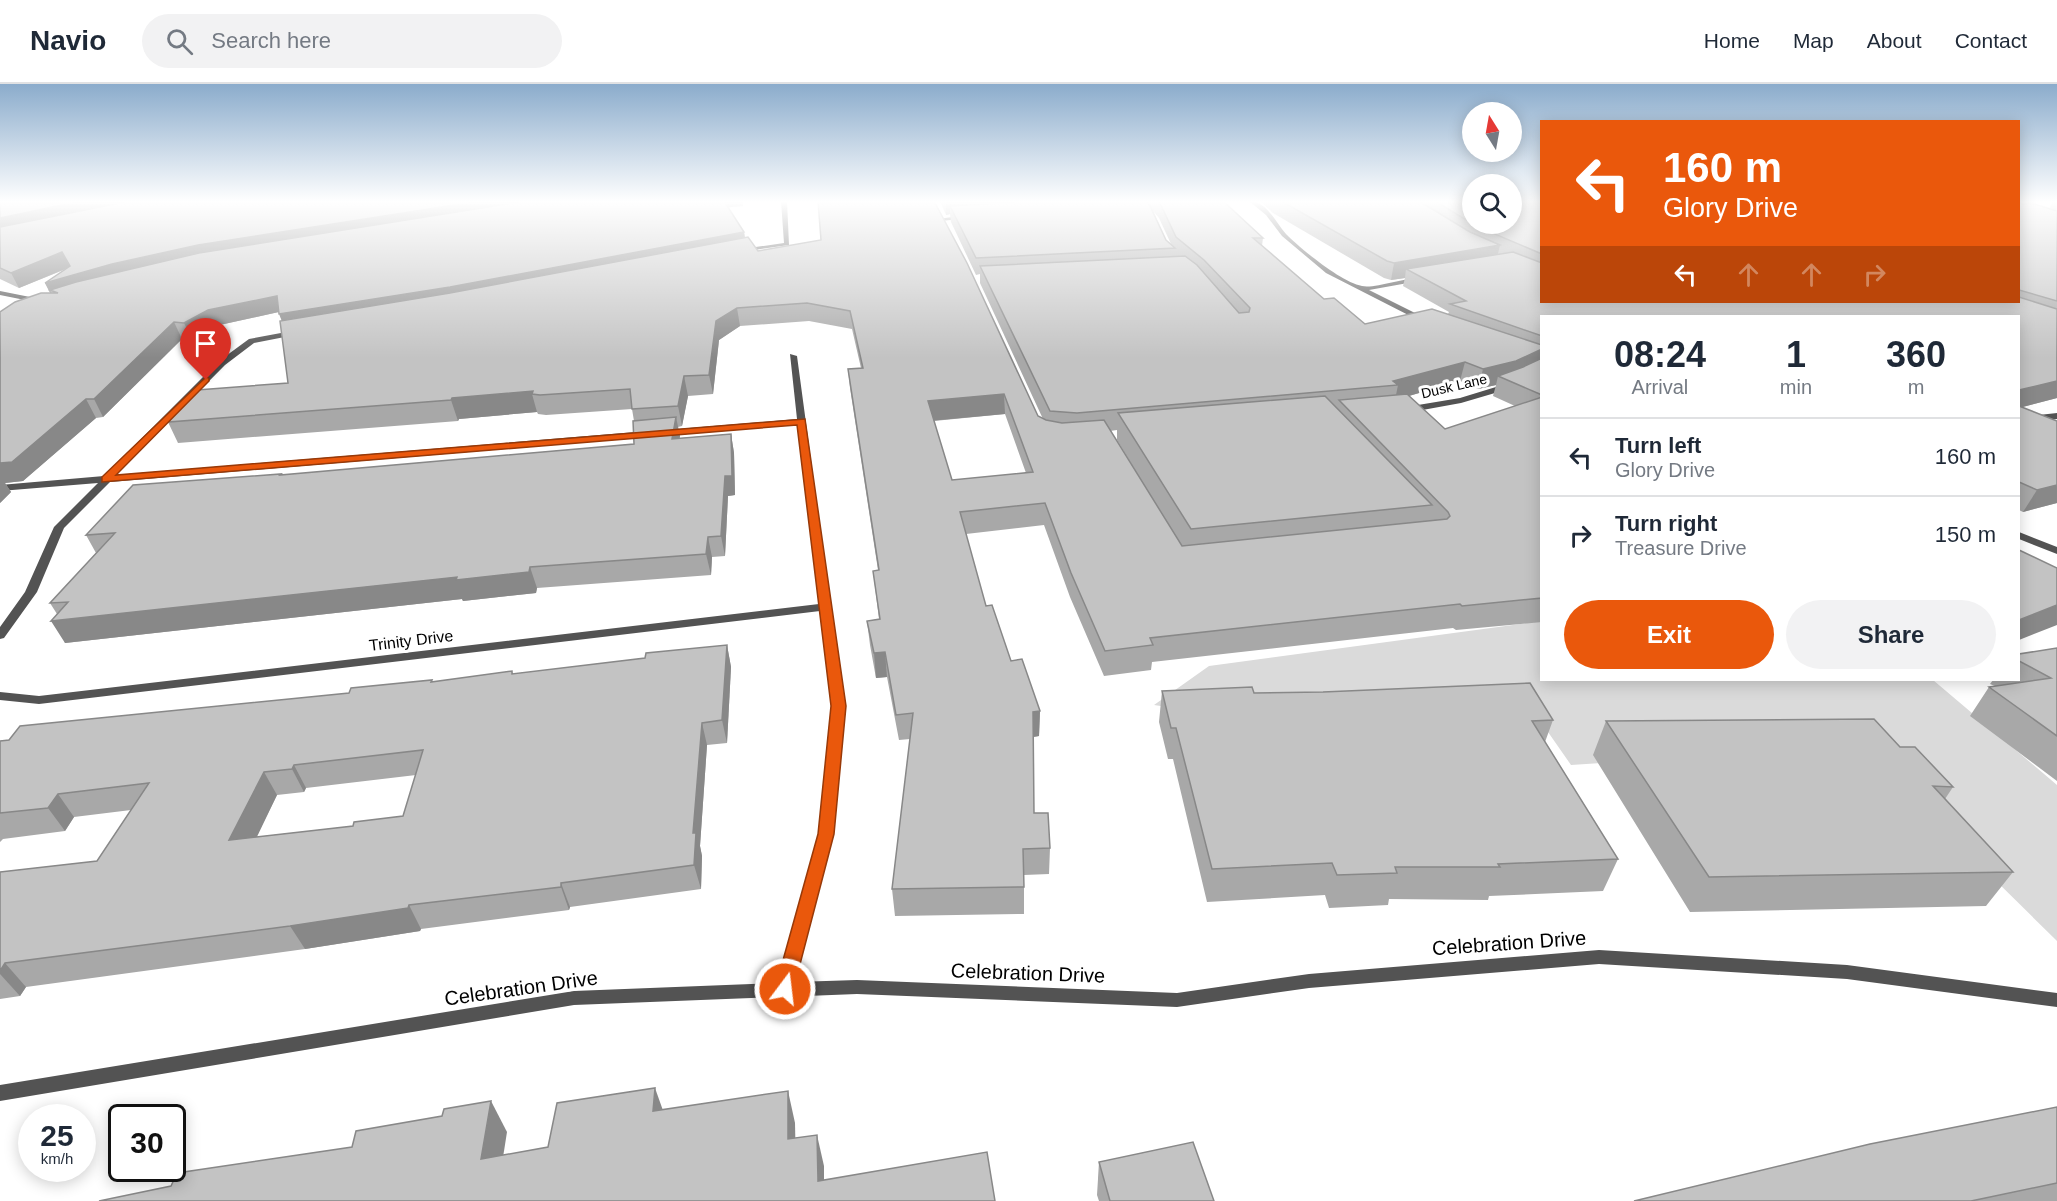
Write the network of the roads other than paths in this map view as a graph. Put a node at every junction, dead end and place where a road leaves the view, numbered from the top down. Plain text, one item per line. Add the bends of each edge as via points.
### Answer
1 (1304, 253) edge
2 (1429, 277) edge
3 (1361, 289) junction
4 (0, 293) edge
5 (28, 310) edge
6 (1440, 326) edge
7 (306, 331) edge
8 (793, 356) dead end
9 (1514, 385) edge
10 (1396, 411) edge
11 (2057, 416) edge
12 (2020, 420) edge
13 (802, 421) junction
14 (106, 480) junction
15 (0, 488) edge
16 (2020, 535) edge
17 (2057, 551) edge
18 (826, 607) junction
19 (0, 635) edge
20 (0, 696) edge
21 (785, 989) junction
22 (2057, 1000) edge
23 (0, 1093) edge

1 - 3 street via 1328,272
2 - 3 street
3 - 6 street
4 - 5 street via 48,302
7 - 14 street via 252,341 222,363
8 - 13 street
9 - 10 street, Dusk Lane via 1461,400
11 - 12 street
13 - 14 street
13 - 18 street
14 - 15 street
14 - 19 street via 59,528 31,592
16 - 17 street
18 - 20 street, Trinity Drive via 39,700
18 - 21 street via 838,706 826,834
21 - 22 street, Celebration Drive via 857,987 1177,1000 1320,980 1599,957 1847,972
21 - 23 street, Celebration Drive via 574,999

